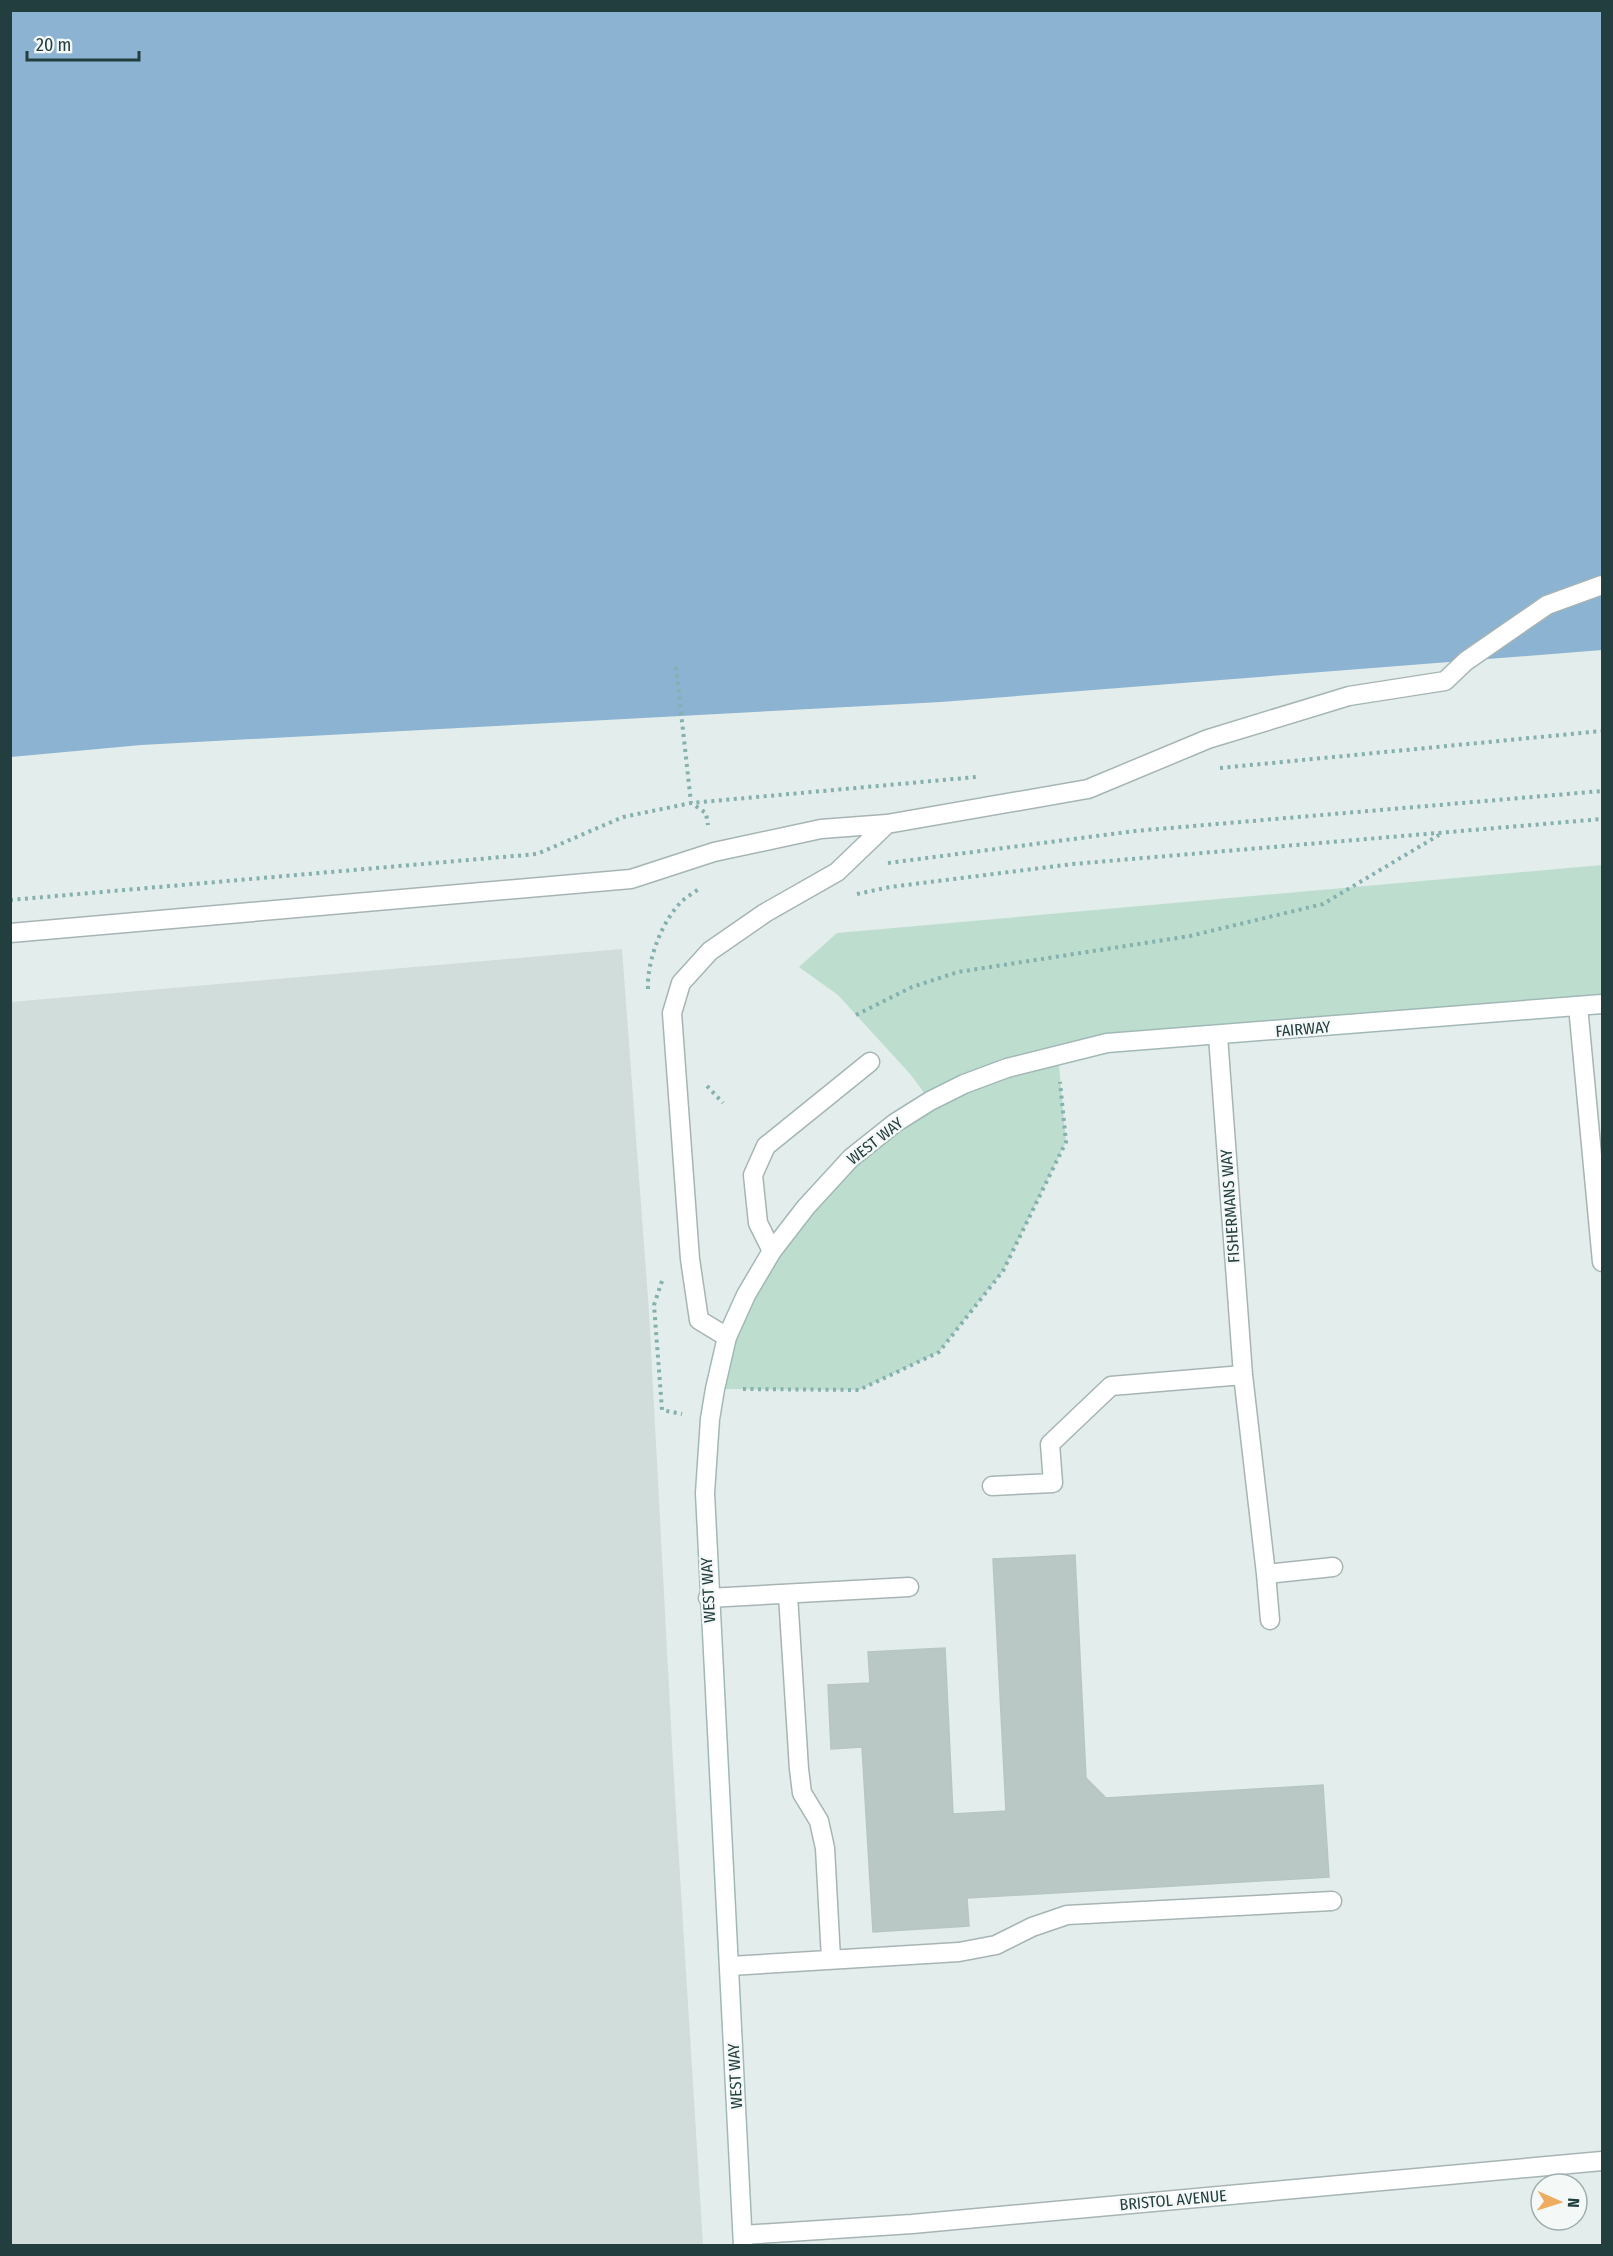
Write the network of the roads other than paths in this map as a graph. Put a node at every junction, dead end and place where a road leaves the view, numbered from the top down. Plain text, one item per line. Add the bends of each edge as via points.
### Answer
1 (1602, 585) edge
2 (887, 824) junction
3 (10, 933) edge
4 (1602, 1004) edge
5 (1578, 1006) junction
6 (1218, 1036) junction
7 (870, 1062) dead end
8 (1007, 1068) joint
9 (772, 1251) junction
10 (1602, 1262) edge
11 (727, 1337) junction
12 (1242, 1375) junction
13 (992, 1486) dead end
14 (1333, 1567) dead end
15 (1266, 1574) junction
16 (909, 1587) dead end
17 (788, 1595) junction
18 (708, 1598) junction
19 (1270, 1620) dead end
20 (1332, 1901) dead end
21 (831, 1959) junction
22 (730, 1966) junction
23 (1602, 2161) edge
24 (743, 2240) edge

1 - 2 street via 1547,605 1466,661 1445,681 1349,696 1208,739 1088,789
2 - 3 street via 821,829 714,852 631,879
2 - 11 street via 837,872 765,913 710,951 681,983 672,1013 690,1259 699,1320
4 - 5 street, FAIRWAY
5 - 6 street, FAIRWAY
5 - 10 street
6 - 8 street, FAIRWAY via 1107,1043
6 - 12 street, FISHERMANS WAY
7 - 9 street via 766,1146 753,1174 758,1223
8 - 9 street, WEST WAY via 964,1084 895,1123 851,1158
9 - 11 street, WEST WAY
11 - 18 street, WEST WAY via 710,1419 705,1493
12 - 13 street via 1111,1386 1050,1444 1053,1483
12 - 15 street, FISHERMANS WAY
14 - 15 street
15 - 19 street, FISHERMANS WAY
16 - 17 street
17 - 18 street
17 - 21 street via 799,1769 802,1793 819,1821 825,1848
18 - 22 street, WEST WAY
20 - 21 street via 1067,1915 996,1945 959,1952
21 - 22 street
22 - 24 street, WEST WAY
23 - 24 street, BRISTOL AVENUE

